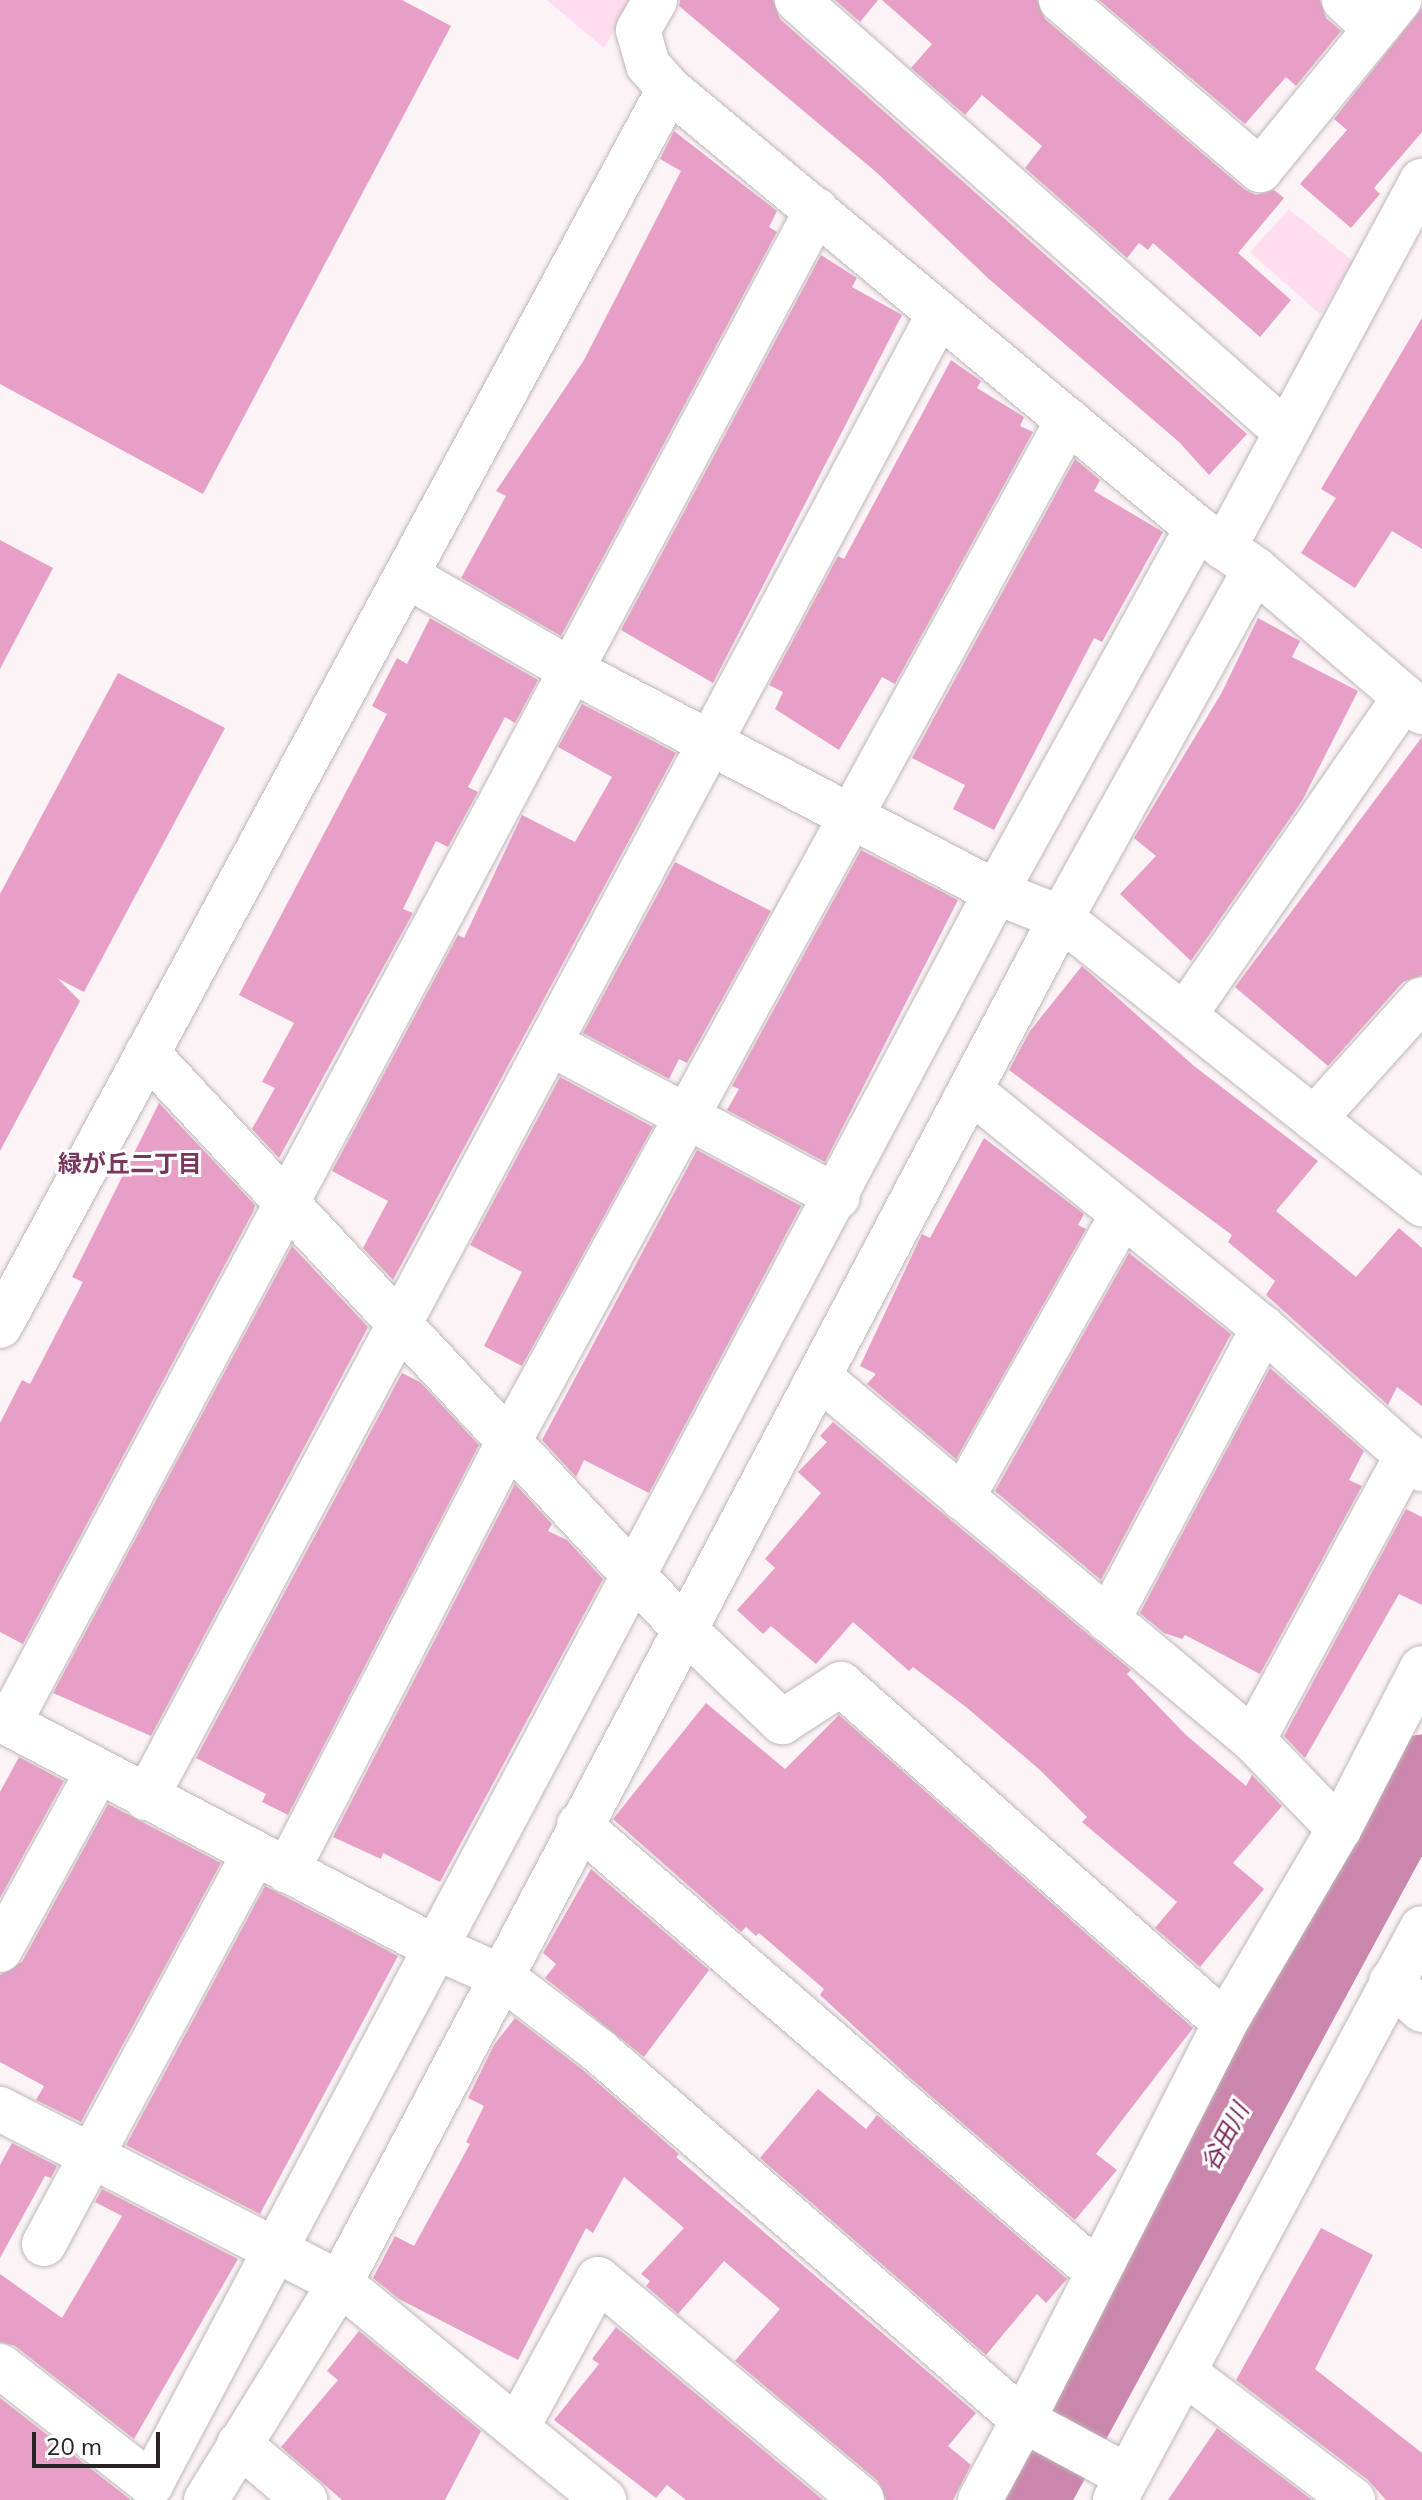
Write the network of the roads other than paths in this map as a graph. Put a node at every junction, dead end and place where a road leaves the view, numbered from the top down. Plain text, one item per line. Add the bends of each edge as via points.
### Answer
1 (655, 0) edge
2 (797, 0) edge
3 (1061, 0) edge
4 (1373, 10) edge
5 (669, 89) junction
6 (1422, 181) edge
7 (817, 210) junction
8 (938, 316) junction
9 (1068, 420) junction
10 (1286, 432) junction
11 (1226, 548) junction
12 (409, 577) junction
13 (571, 670) junction
14 (1413, 705) edge
15 (709, 742) junction
16 (850, 814) junction
17 (996, 892) junction
18 (1061, 918) junction
19 (1422, 999) edge
20 (1186, 1013) junction
21 (551, 1044) junction
22 (147, 1053) junction
23 (970, 1090) junction
24 (690, 1116) junction
25 (1314, 1119) junction
26 (838, 1197) junction
27 (1422, 1204) edge
28 (287, 1209) junction
29 (1121, 1217) junction
30 (0, 1326) edge
31 (400, 1327) junction
32 (1263, 1328) junction
33 (819, 1377) junction
34 (509, 1441) junction
35 (1414, 1462) edge
36 (962, 1498) junction
37 (637, 1573) junction
38 (1108, 1620) junction
39 (683, 1628) junction
40 (1422, 1668) edge
41 (4, 1721) edge
42 (1253, 1740) junction
43 (97, 1773) junction
44 (146, 1798) junction
45 (579, 1825) junction
46 (1339, 1829) junction
47 (270, 1862) junction
48 (1422, 1928) edge
49 (433, 1946) junction
50 (0, 1950) edge
51 (502, 1977) junction
52 (1406, 1996) edge
53 (1225, 2023) junction
54 (0, 2109) edge
55 (91, 2158) junction
56 (44, 2244) dead end
57 (274, 2248) junction
58 (1097, 2272) junction
59 (340, 2283) junction
60 (0, 2366) edge
61 (1185, 2373) junction
62 (1023, 2420) junction
63 (518, 2426) junction
64 (239, 2444) junction
65 (1121, 2488) edge
66 (206, 2500) edge
67 (305, 2500) edge
68 (604, 2500) edge
69 (862, 2500) edge
70 (980, 2500) edge
71 (1353, 2500) edge

1 - 5 street via 638,30 648,65
2 - 10 street
3 - 4 street via 1260,170
5 - 7 street
5 - 12 street
6 - 10 street
7 - 8 street
7 - 13 street
8 - 9 street
8 - 15 street
9 - 11 street
9 - 16 street
10 - 11 street
11 - 14 street
11 - 17 street
11 - 18 street
12 - 13 street
12 - 22 street
13 - 15 street
13 - 28 street
14 - 20 street
15 - 16 street
15 - 21 street
16 - 17 street
16 - 24 street
17 - 18 street
17 - 26 street
18 - 20 street
18 - 23 street
19 - 25 street
20 - 25 street
21 - 24 street
21 - 31 street
22 - 28 street
22 - 30 street
23 - 29 street
23 - 33 street
24 - 26 street
24 - 34 street
25 - 27 street
26 - 37 street
28 - 31 street
28 - 41 street
29 - 32 street
29 - 36 street
31 - 34 street
31 - 44 street
32 - 35 street
32 - 38 street
33 - 36 street
33 - 39 street
34 - 37 street
34 - 47 street
35 - 42 street
36 - 38 street
37 - 39 street
37 - 49 street
38 - 42 street
39 - 45 street
39 - 53 street via 782,1722 841,1684
40 - 46 street
41 - 43 street
42 - 46 street
43 - 44 street
43 - 50 street
44 - 47 street
45 - 51 street
45 - 58 street
46 - 53 street
47 - 49 street
47 - 55 street
48 - 52 street
49 - 51 street
49 - 57 street
51 - 59 street
51 - 62 street via 599,2051
52 - 61 street
53 - 58 street
54 - 55 street
55 - 56 street
55 - 57 street
57 - 59 street
57 - 60 street via 151,2484
58 - 62 street
59 - 63 street
59 - 64 street
61 - 65 street
61 - 71 street
62 - 65 street
62 - 70 street
63 - 68 street
63 - 69 street via 598,2279
64 - 66 street
64 - 67 street

